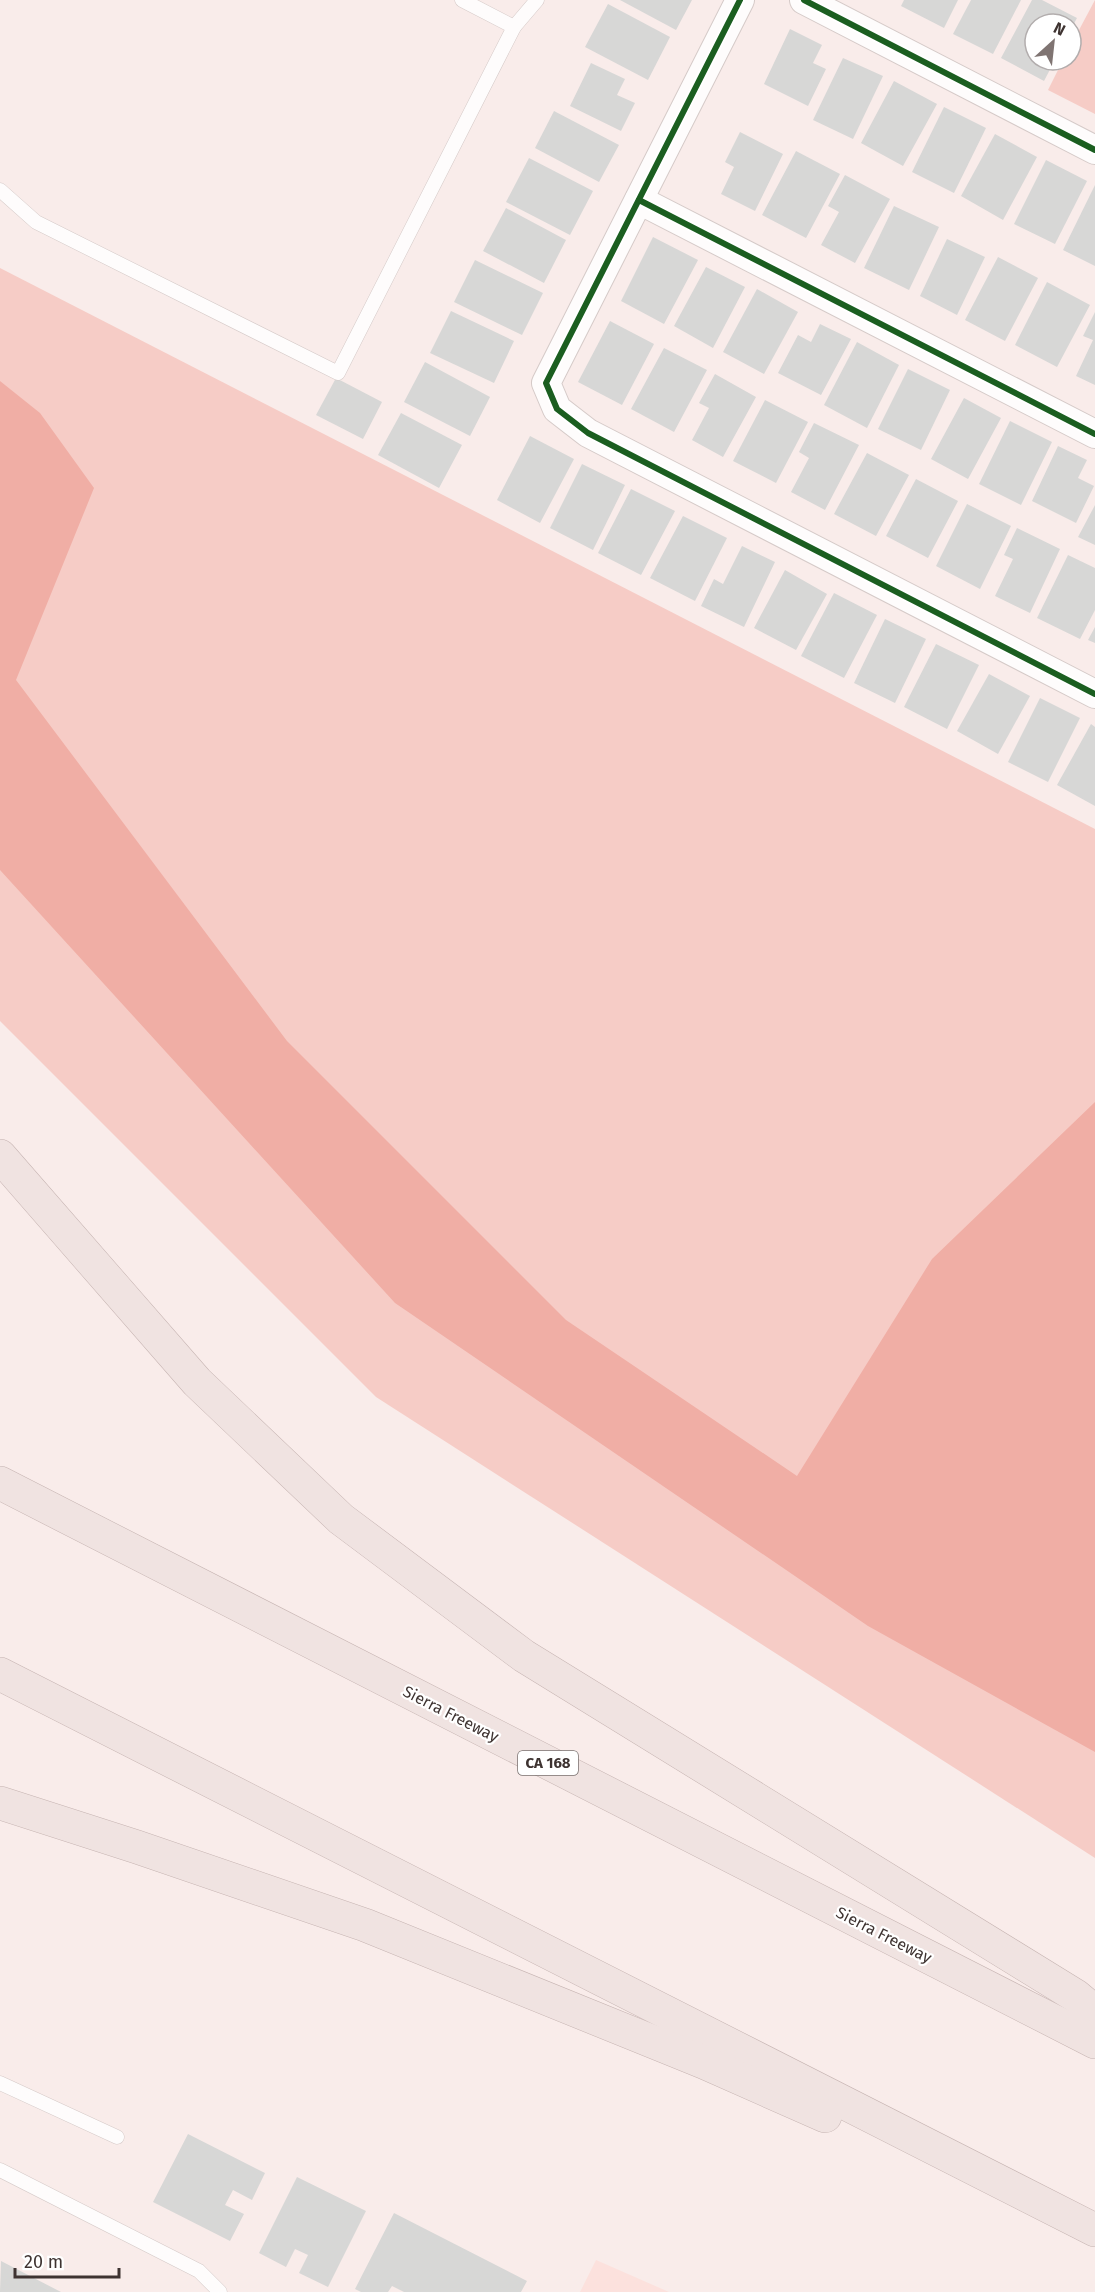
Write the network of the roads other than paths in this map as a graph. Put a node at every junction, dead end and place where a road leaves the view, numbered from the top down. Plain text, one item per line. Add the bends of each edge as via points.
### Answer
1 (462, 0) edge
2 (537, 0) edge
3 (740, 0) edge
4 (804, 0) edge
5 (514, 27) junction
6 (1095, 150) edge
7 (0, 190) edge
8 (639, 200) junction
9 (1095, 434) edge
10 (1095, 694) edge
11 (0, 1156) edge
12 (0, 1483) edge
13 (0, 1674) edge
14 (0, 1803) edge
15 (1095, 2012) edge
16 (1095, 2042) edge
17 (0, 2083) edge
18 (117, 2137) dead end
19 (0, 2170) edge
20 (1095, 2232) edge
21 (220, 2292) edge

1 - 5 lane
2 - 5 lane
3 - 8 street
4 - 6 street
5 - 7 lane via 338,373 36,222
8 - 9 street
8 - 10 street via 546,383 557,408 588,433
11 - 15 highway via 197,1382 341,1519 524,1656 1076,1996
12 - 16 highway, Sierra Freeway / CA 168
13 - 20 highway
14 - 20 highway via 365,1925 703,2062
17 - 18 lane
19 - 21 lane via 199,2271

